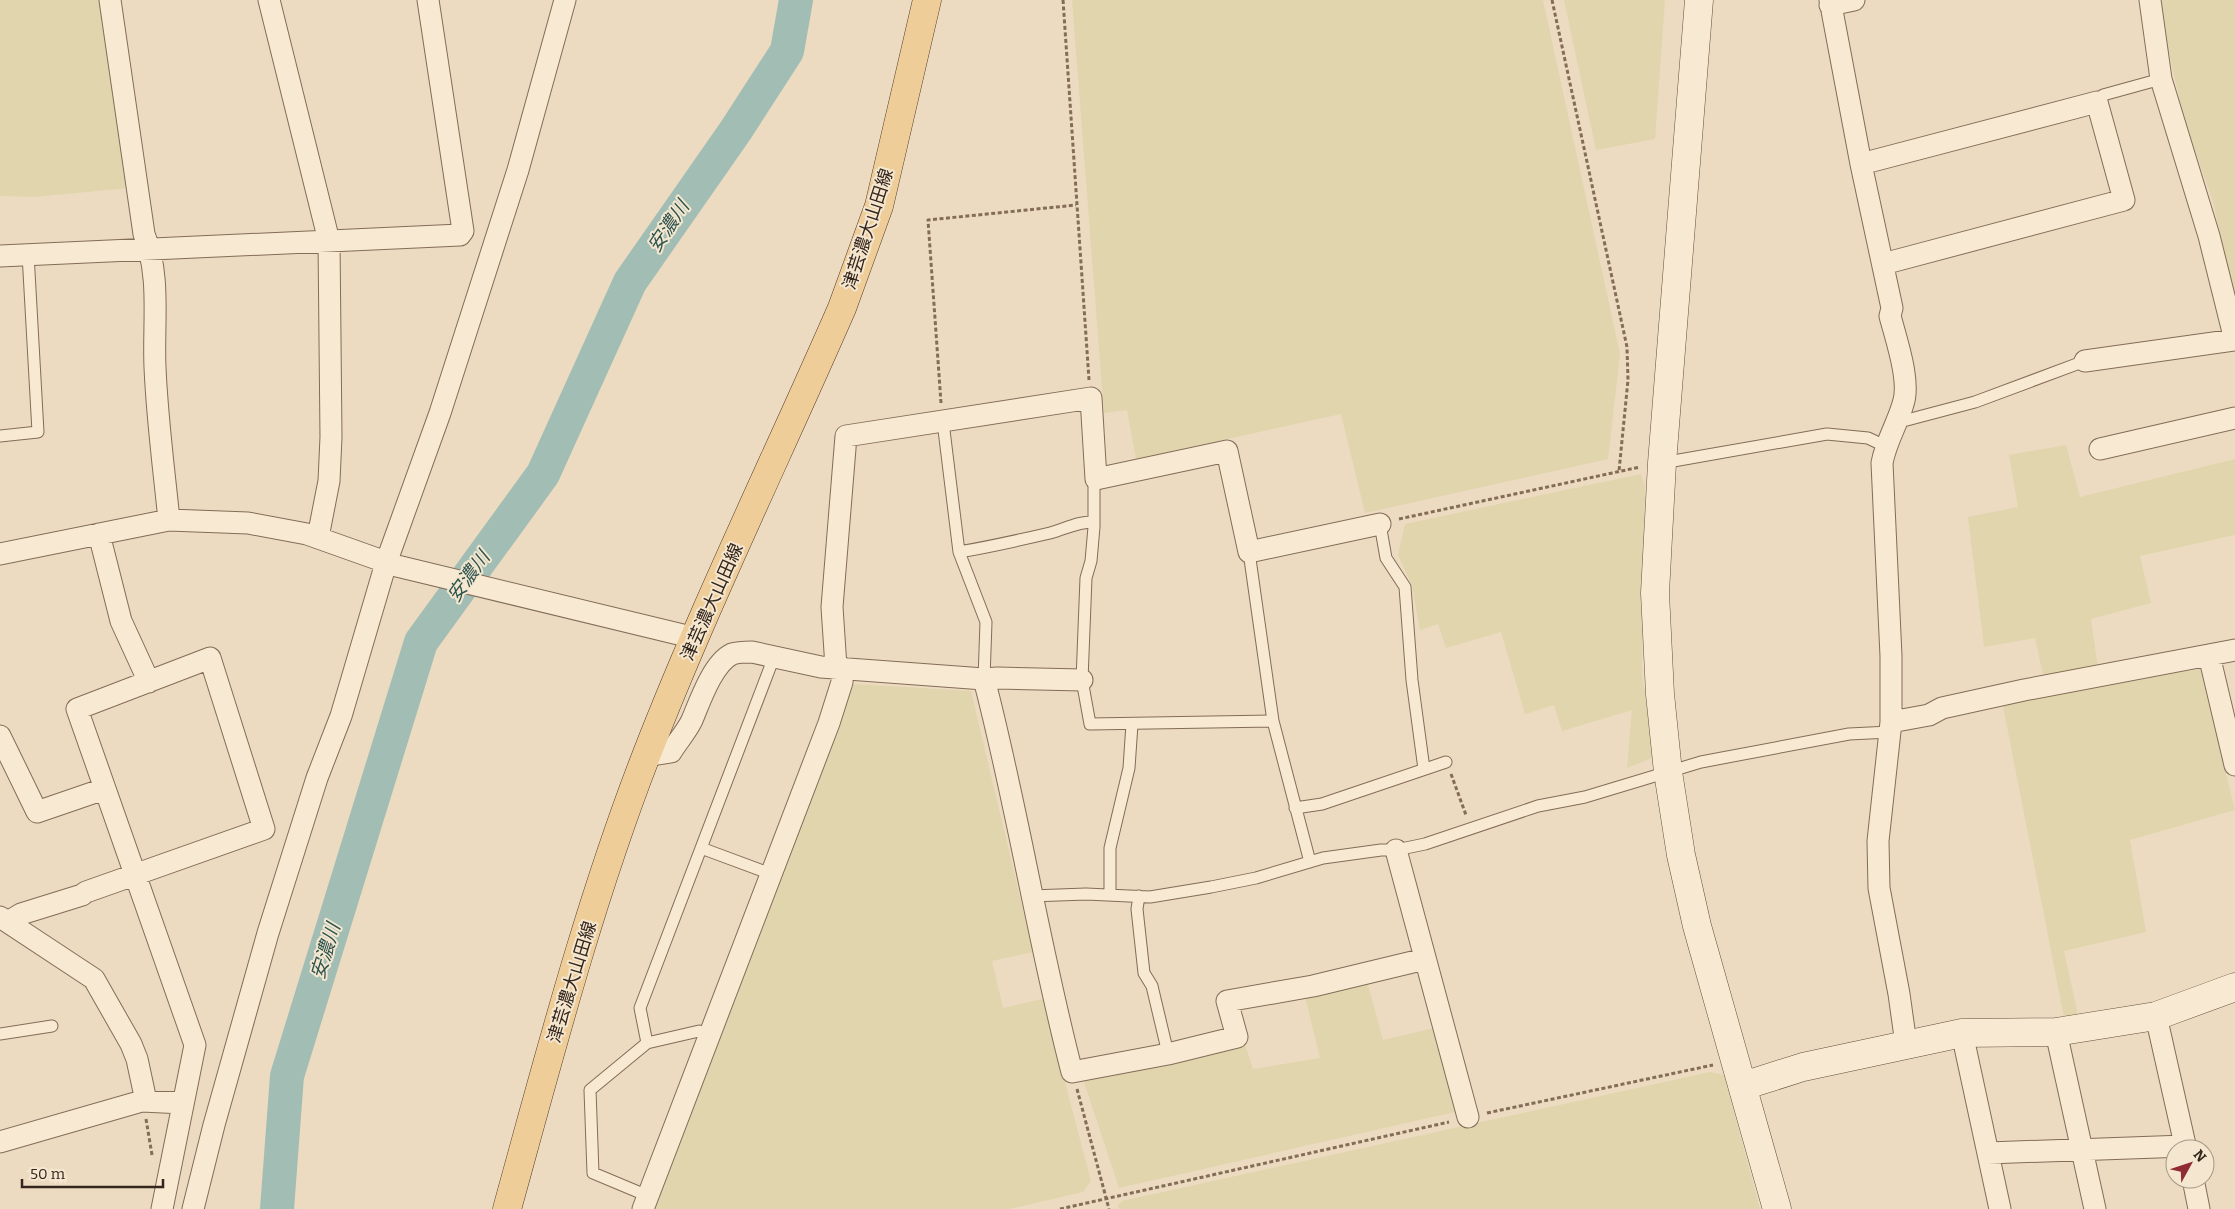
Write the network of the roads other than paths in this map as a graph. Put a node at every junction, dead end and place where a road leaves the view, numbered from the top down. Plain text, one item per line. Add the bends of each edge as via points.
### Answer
1 (110, 0) edge
2 (270, 0) edge
3 (428, 0) edge
4 (565, 0) edge
5 (928, 0) edge
6 (1699, 0) edge
7 (1854, 0) edge
8 (2150, 0) edge
9 (1830, 2) edge
10 (2161, 79) junction
11 (2097, 102) junction
12 (1861, 164) junction
13 (328, 241) junction
14 (150, 249) junction
15 (28, 254) junction
16 (0, 256) edge
17 (1883, 264) junction
18 (2235, 340) edge
19 (2085, 362) joint
20 (1898, 417) junction
21 (2235, 418) edge
22 (943, 422) junction
23 (0, 436) edge
24 (1885, 446) junction
25 (2100, 449) dead end
26 (1662, 463) junction
27 (1096, 478) junction
28 (169, 520) junction
29 (1094, 522) junction
30 (1380, 524) joint
31 (99, 534) junction
32 (318, 537) junction
33 (959, 552) junction
34 (1249, 552) junction
35 (0, 554) edge
36 (391, 565) junction
37 (687, 637) junction
38 (2235, 650) edge
39 (2209, 655) junction
40 (774, 657) junction
41 (839, 668) junction
42 (984, 680) junction
43 (1082, 680) junction
44 (148, 682) junction
45 (1273, 721) junction
46 (1132, 724) junction
47 (1891, 727) junction
48 (0, 736) edge
49 (646, 756) junction
50 (1446, 762) road end
51 (2235, 765) edge
52 (1424, 769) junction
53 (1668, 772) junction
54 (104, 789) junction
55 (1295, 808) junction
56 (701, 848) junction
57 (1396, 850) junction
58 (1310, 862) junction
59 (772, 874) junction
60 (135, 875) junction
61 (1110, 894) junction
62 (1031, 896) junction
63 (1139, 896) junction
64 (4, 920) edge
65 (1425, 960) junction
66 (2235, 987) edge
67 (2156, 1016) junction
68 (52, 1026) dead end
69 (2056, 1032) junction
70 (1962, 1033) junction
71 (0, 1034) edge
72 (710, 1034) junction
73 (647, 1043) junction
74 (1906, 1044) junction
75 (1166, 1054) junction
76 (1743, 1086) junction
77 (146, 1100) junction
78 (183, 1103) junction
79 (1468, 1118) road end
80 (2184, 1139) edge
81 (0, 1142) edge
82 (2165, 1148) edge
83 (2082, 1150) junction
84 (1988, 1153) junction
85 (2194, 1189) edge
86 (646, 1202) edge
87 (162, 1209) edge
88 (193, 1209) edge
89 (507, 1209) edge
90 (1776, 1209) edge
91 (2000, 1209) edge
92 (2095, 1209) edge
93 (2199, 1209) edge

1 - 14 street via 144,234
2 - 13 street
3 - 13 street via 463,231 460,235
4 - 36 street via 518,170
5 - 37 main road, 津芸濃大山田線 via 882,197 868,240 838,317
6 - 26 street
7 - 9 street
8 - 10 street
9 - 12 street
10 - 11 lane via 2103,96
10 - 18 street via 2209,236
11 - 12 street
11 - 17 street via 2124,200
12 - 17 street
13 - 14 street
13 - 32 street via 331,437 329,481
14 - 15 street
14 - 28 street via 155,296 155,366
15 - 16 street
15 - 23 lane via 38,432
17 - 20 street via 1905,385 1904,403
18 - 19 street
19 - 20 lane via 1975,402 1907,420
20 - 24 street
21 - 25 street
22 - 27 street via 1091,398
22 - 33 lane
22 - 41 street via 846,436 832,607
24 - 26 lane via 1868,438 1827,434
24 - 47 street via 1882,463
26 - 53 street via 1655,593
27 - 29 lane
27 - 34 street via 1227,451
28 - 31 street
28 - 32 street via 248,522
29 - 33 lane via 1081,522 1032,537
29 - 43 lane via 1091,561 1086,578
30 - 34 street
30 - 52 lane via 1386,558 1405,587 1412,680
31 - 35 street
31 - 44 street via 121,621
32 - 36 street
33 - 42 lane via 986,622
34 - 45 lane
36 - 37 street
36 - 88 street via 317,778 268,933
37 - 49 main road, 津芸濃大山田線
38 - 39 street
39 - 47 street via 1942,708
39 - 51 street
40 - 41 street
40 - 49 street via 752,652 730,656 719,665 694,710 692,720 670,752
40 - 56 lane
41 - 42 street
41 - 59 street via 842,682 829,723
42 - 43 street
42 - 62 street via 998,731
43 - 46 lane via 1090,724
44 - 54 street via 77,710
44 - 60 street via 210,658 264,829
45 - 46 lane
45 - 55 lane
46 - 61 lane via 1129,768 1110,848
47 - 53 lane via 1701,762
47 - 74 street via 1878,841 1879,888
48 - 54 street via 36,812
49 - 89 main road, 津芸濃大山田線 via 563,1007
50 - 52 lane
52 - 55 lane via 1322,804
53 - 57 lane via 1585,797 1538,806 1425,844
53 - 76 street via 1681,855 1697,926
54 - 60 street
55 - 58 lane
56 - 59 lane
56 - 73 lane via 640,1008
57 - 58 lane
57 - 65 street
58 - 63 lane via 1256,878
59 - 72 street
60 - 64 street
60 - 78 street via 195,1045
61 - 62 lane
61 - 63 lane
62 - 75 street via 1072,1072
63 - 75 lane via 1137,909 1144,973 1152,986
64 - 77 street via 94,979 131,1044
65 - 75 street via 1314,986 1227,1001 1237,1038
65 - 79 street
66 - 67 street
67 - 69 street
67 - 80 street
68 - 71 lane
69 - 70 street
69 - 83 street
70 - 74 street
70 - 84 street
72 - 73 lane via 699,1031
72 - 86 street
73 - 86 lane via 593,1085 589,1095 594,1173
74 - 76 street via 1803,1067
76 - 90 street
77 - 78 street
77 - 81 street
78 - 87 street
82 - 83 street
83 - 84 street
83 - 92 street
84 - 91 street
85 - 93 street

